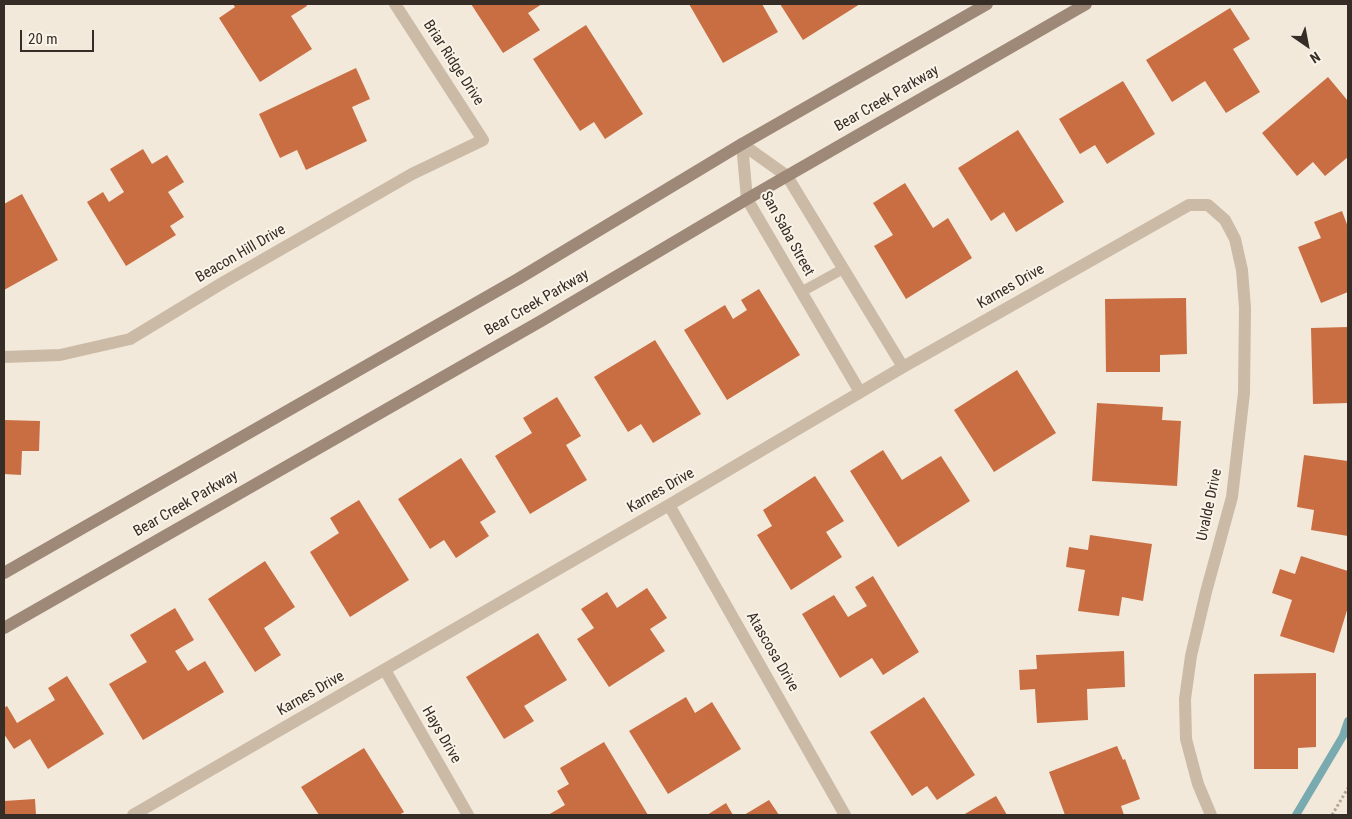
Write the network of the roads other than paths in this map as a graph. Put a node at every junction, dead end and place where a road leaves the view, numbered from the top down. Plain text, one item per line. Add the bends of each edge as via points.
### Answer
1 (395, 4) edge
2 (987, 4) edge
3 (1086, 4) edge
4 (483, 140) joint
5 (742, 144) junction
6 (787, 176) junction
7 (747, 199) junction
8 (1208, 205) joint
9 (843, 268) junction
10 (802, 292) junction
11 (4, 357) edge
12 (903, 367) junction
13 (860, 392) junction
14 (669, 505) junction
15 (4, 573) edge
16 (4, 628) edge
17 (385, 670) junction
18 (133, 815) edge
19 (468, 815) edge
20 (846, 815) edge
21 (1211, 815) edge

1 - 4 street, Briar Ridge Drive
2 - 5 main road, Bear Creek Parkway
3 - 6 main road, Bear Creek Parkway
4 - 11 street, Beacon Hill Drive via 412,174 130,339 60,355
5 - 6 street, San Saba Street
5 - 7 street, San Saba Street
5 - 15 main road, Bear Creek Parkway via 518,279
6 - 7 main road, Bear Creek Parkway
6 - 9 street, San Saba Street
7 - 10 street, San Saba Street
7 - 16 main road, Bear Creek Parkway via 533,326
8 - 12 street, Karnes Drive via 1189,205
8 - 21 street, Uvalde Drive via 1225,220 1235,239 1245,308 1244,393 1232,497 1203,601 1185,699 1186,739 1198,784
9 - 10 lane
9 - 12 street, San Saba Street
10 - 13 street, San Saba Street
12 - 13 street, Karnes Drive
13 - 14 street, Karnes Drive
14 - 17 street, Karnes Drive
14 - 20 street, Atascosa Drive
17 - 18 street, Karnes Drive
17 - 19 street, Hays Drive

